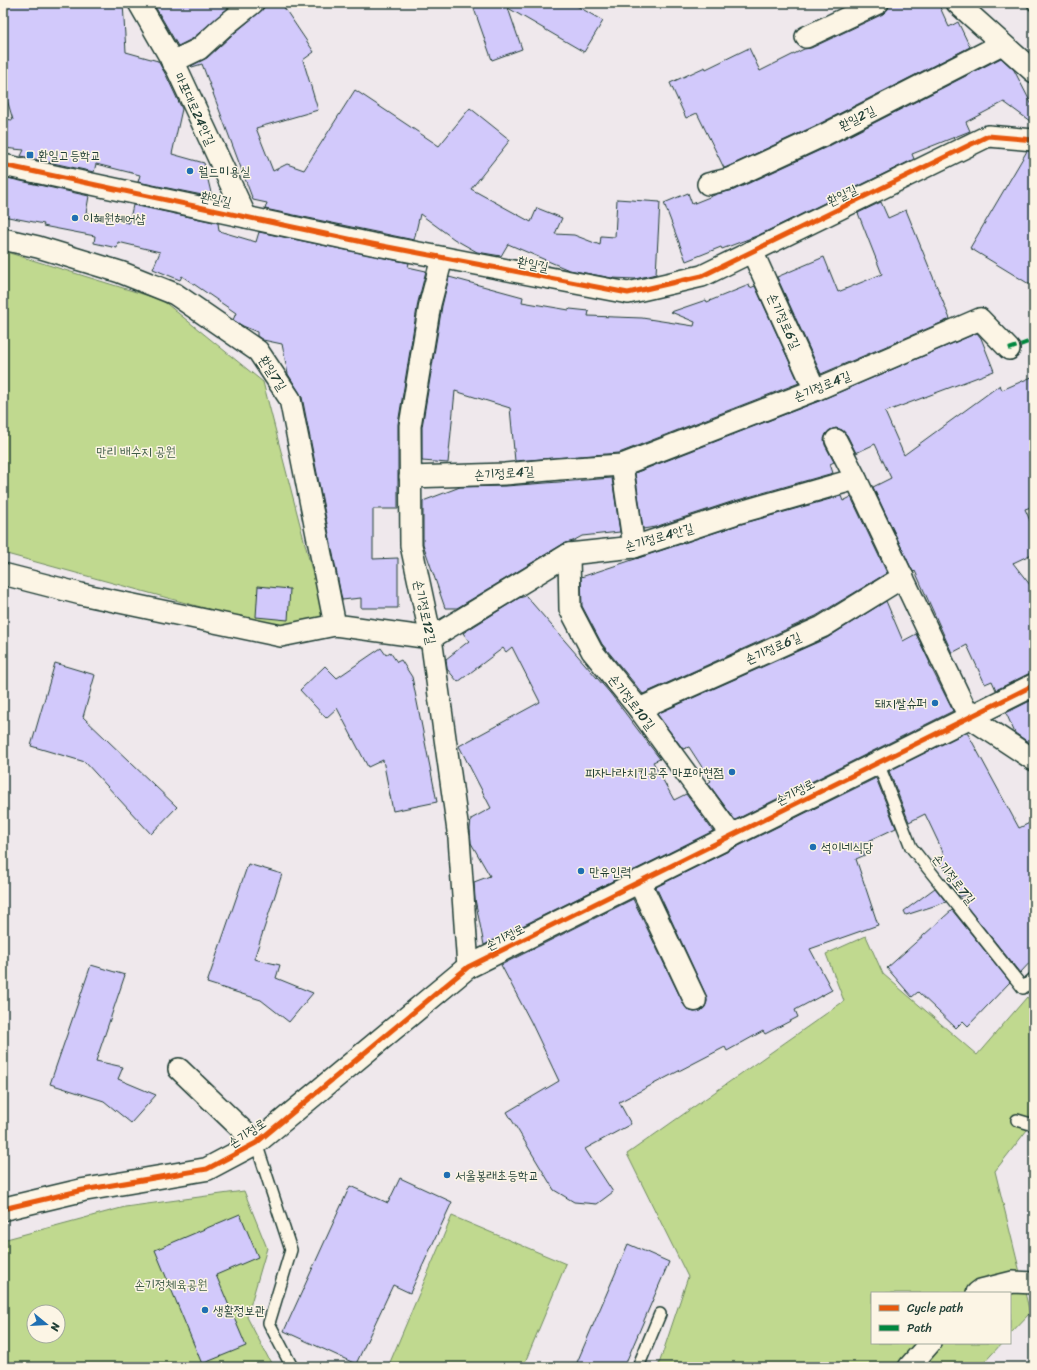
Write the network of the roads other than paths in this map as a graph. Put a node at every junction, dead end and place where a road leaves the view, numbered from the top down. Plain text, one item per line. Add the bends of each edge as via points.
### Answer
1 (139, 3) edge
2 (253, 3) edge
3 (878, 3) edge
4 (957, 3) edge
5 (806, 37) dead end
6 (1002, 44) junction
7 (172, 62) junction
8 (1034, 72) edge
9 (1034, 140) edge
10 (3, 165) edge
11 (708, 184) dead end
12 (246, 217) junction
13 (3, 239) edge
14 (752, 251) junction
15 (442, 258) junction
16 (1009, 350) dead end
17 (815, 390) junction
18 (836, 440) dead end
19 (622, 465) junction
20 (410, 477) junction
21 (856, 479) junction
22 (634, 547) junction
23 (569, 554) junction
24 (3, 574) edge
25 (903, 577) junction
26 (335, 625) junction
27 (431, 638) junction
28 (1034, 685) edge
29 (639, 709) junction
30 (969, 717) junction
31 (1034, 760) edge
32 (878, 763) junction
33 (732, 836) junction
34 (640, 882) junction
35 (468, 967) junction
36 (1034, 978) edge
37 (695, 1000) dead end
38 (179, 1069) dead end
39 (1017, 1120) dead end
40 (1034, 1125) edge
41 (256, 1143) junction
42 (3, 1209) edge
43 (1034, 1283) edge
44 (979, 1292) edge
45 (660, 1314) dead end
46 (929, 1344) edge
47 (292, 1367) edge
48 (638, 1367) edge
49 (909, 1367) edge

1 - 7 street, 마포대로24안길
2 - 7 street via 199,49
3 - 5 street
4 - 6 street
6 - 8 street
6 - 11 street, 환일2길 via 824,135 729,179
7 - 12 street, 마포대로24안길
9 - 14 street, 환일길 via 988,136
10 - 12 street, 환일길
12 - 15 street, 환일길
13 - 26 street, 환일7길 via 120,272 175,294 258,351 290,399
14 - 15 street, 환일길 via 702,276 628,293
14 - 17 street, 손기정로6길
15 - 20 street, 손기정로12길 via 430,304 410,426
16 - 17 street, 손기정로4길 via 980,319
17 - 19 street, 손기정로4길
18 - 21 street
19 - 20 street, 손기정로4길 via 505,474
19 - 22 street
20 - 27 street, 손기정로12길 via 411,545
21 - 22 street, 손기정로4안길 via 734,514
21 - 25 street
22 - 23 street, 손기정로4안길
23 - 27 street, 손기정로4안길
23 - 29 street, 손기정로10길 via 570,608 592,650
24 - 26 street via 81,594 280,636
25 - 29 street, 손기정로6길 via 822,627
25 - 30 street
26 - 27 street
27 - 35 street, 손기정로12길 via 458,838
28 - 30 street, 손기정로
29 - 33 street, 손기정로10길
30 - 31 street
30 - 32 street, 손기정로
32 - 33 street, 손기정로
32 - 36 lane, 손기정로7길 via 911,847 1024,988
33 - 34 street, 손기정로
34 - 35 street, 손기정로
34 - 37 street
35 - 41 street, 손기정로
38 - 41 street
39 - 40 lane
41 - 42 street, 손기정로 via 207,1169 83,1190
41 - 47 lane via 291,1250 269,1323
43 - 44 street via 1014,1282
45 - 48 lane
46 - 49 street

